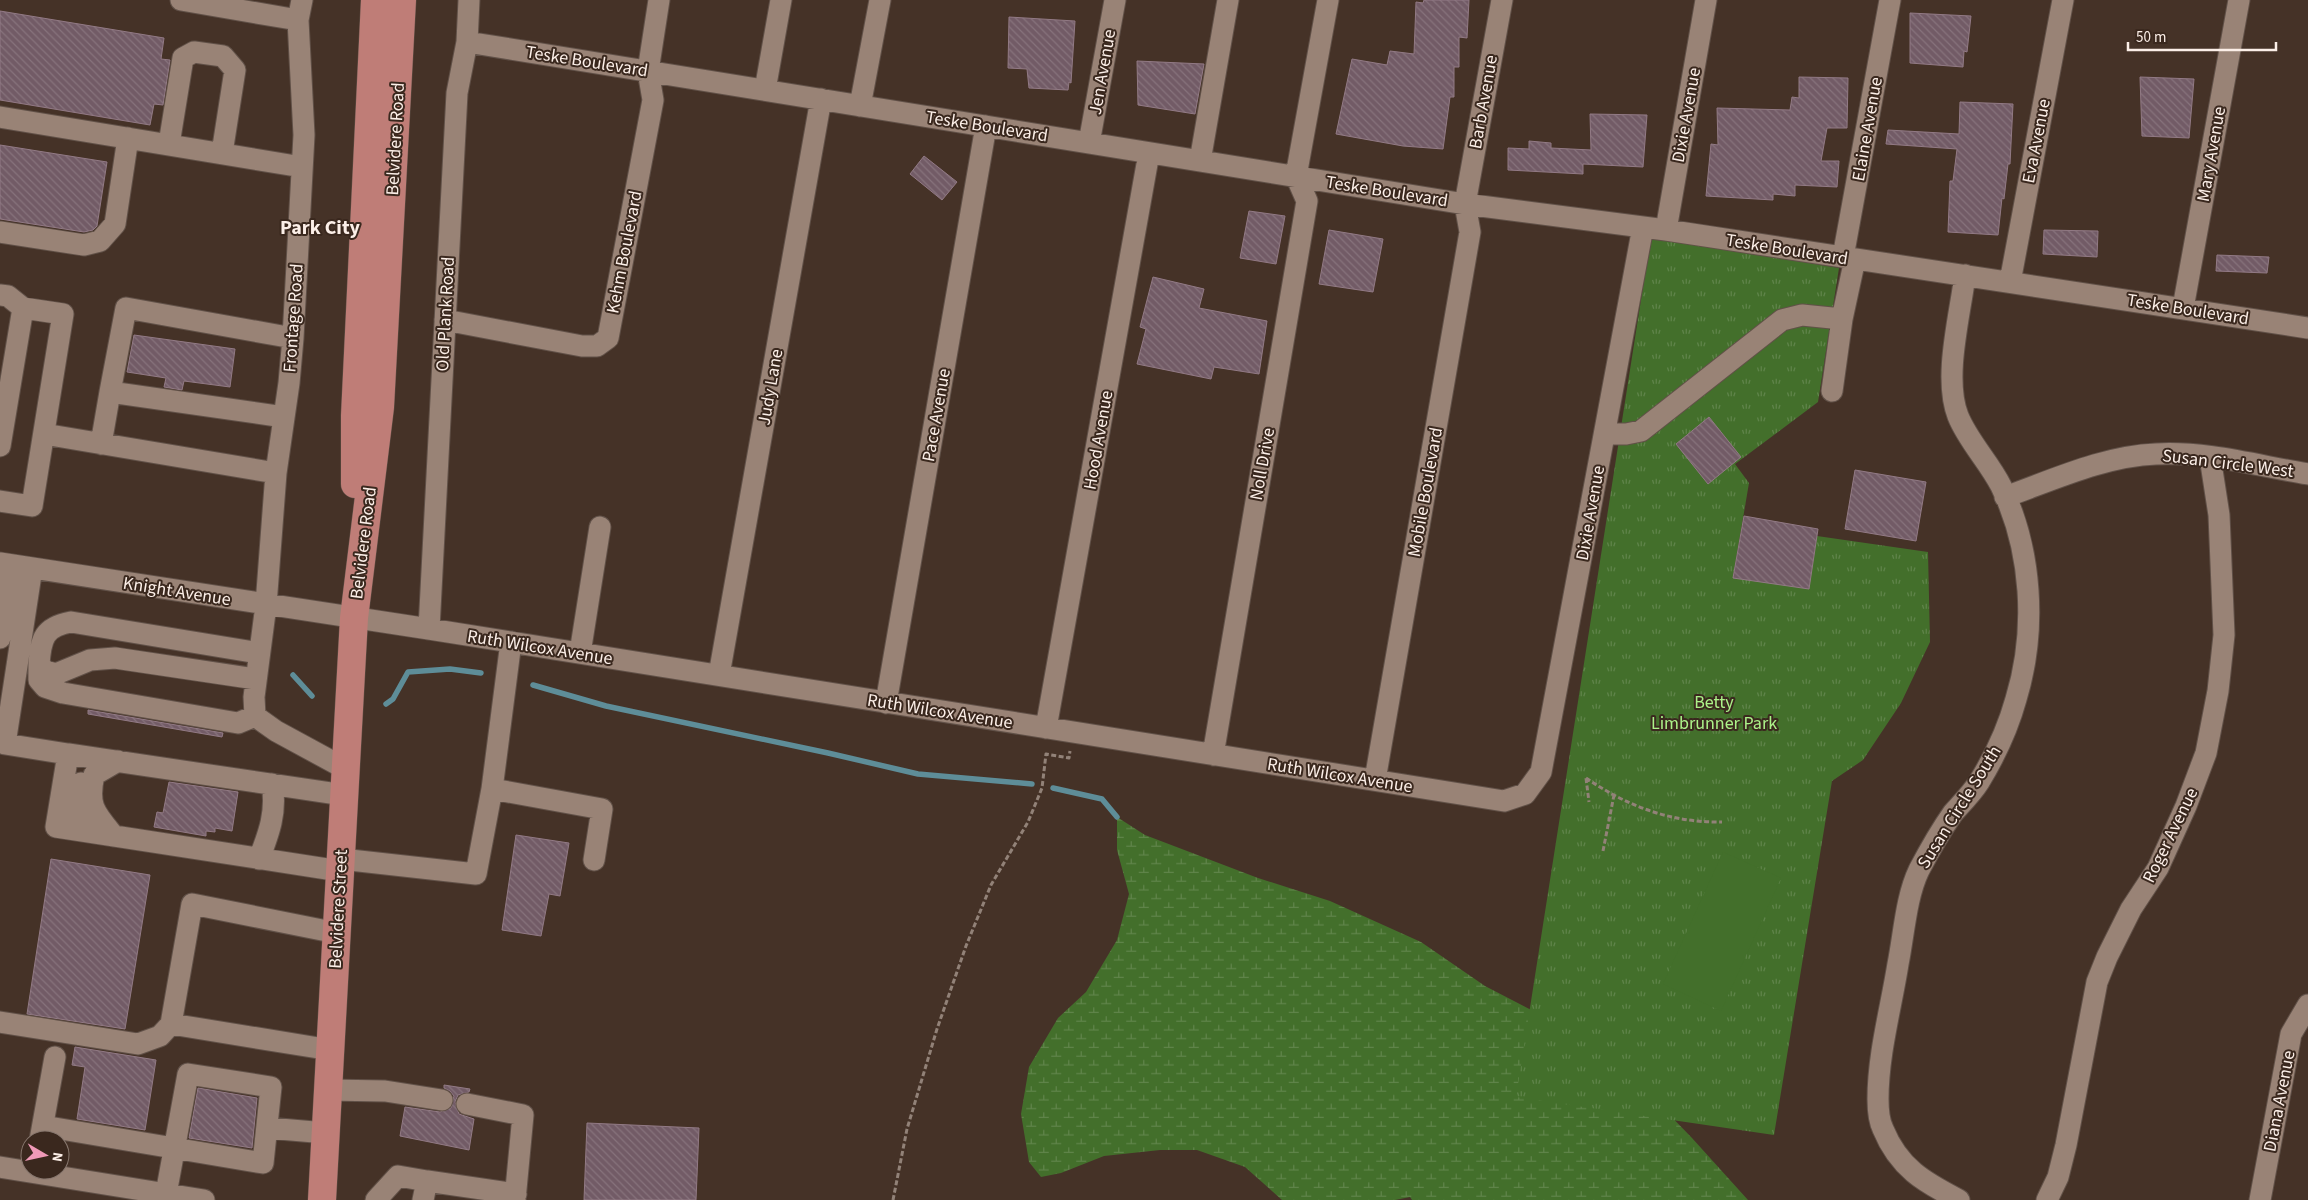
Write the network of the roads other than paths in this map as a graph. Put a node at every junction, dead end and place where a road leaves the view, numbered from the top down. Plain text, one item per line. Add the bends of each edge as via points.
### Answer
1 (181, 0) edge
2 (375, 0) edge
3 (402, 0) edge
4 (469, 0) edge
5 (660, 0) edge
6 (781, 0) edge
7 (880, 0) edge
8 (1115, 0) edge
9 (1228, 0) edge
10 (1328, 0) edge
11 (1502, 0) edge
12 (1706, 0) edge
13 (1890, 0) edge
14 (2063, 0) edge
15 (2239, 0) edge
16 (300, 10) edge
17 (467, 42) junction
18 (648, 71) junction
19 (765, 90) junction
20 (821, 100) junction
21 (860, 106) junction
22 (0, 117) edge
23 (986, 126) junction
24 (128, 138) junction
25 (1089, 143) junction
26 (168, 144) junction
27 (222, 153) junction
28 (1149, 153) junction
29 (1200, 161) junction
30 (302, 167) junction
31 (1296, 176) junction
32 (1465, 204) junction
33 (1643, 227) junction
34 (1666, 230) junction
35 (0, 232) edge
36 (1849, 258) junction
37 (1965, 276) junction
38 (2010, 282) junction
39 (0, 295) edge
40 (23, 308) junction
41 (2183, 308) junction
42 (1842, 319) junction
43 (445, 320) junction
44 (2308, 328) edge
45 (294, 338) junction
46 (1832, 391) dead end
47 (110, 392) junction
48 (284, 417) junction
49 (44, 434) junction
50 (1605, 434) junction
51 (100, 444) junction
52 (0, 446) edge
53 (2210, 457) junction
54 (276, 473) junction
55 (2308, 474) edge
56 (2005, 497) junction
57 (0, 501) edge
58 (600, 527) dead end
59 (15, 566) edge
60 (266, 604) junction
61 (354, 618) junction
62 (429, 629) junction
63 (0, 638) edge
64 (511, 642) junction
65 (259, 653) junction
66 (580, 653) junction
67 (39, 664) junction
68 (719, 676) junction
69 (256, 679) junction
70 (886, 703) junction
71 (255, 716) junction
72 (1046, 728) junction
73 (68, 754) junction
74 (1213, 754) junction
75 (118, 761) junction
76 (1375, 780) junction
77 (345, 782) junction
78 (272, 784) junction
79 (492, 789) junction
80 (1525, 794) joint
81 (111, 832) junction
82 (259, 858) junction
83 (594, 860) dead end
84 (341, 865) junction
85 (337, 933) junction
86 (2308, 1005) edge
87 (0, 1022) edge
88 (172, 1024) junction
89 (331, 1050) junction
90 (54, 1057) dead end
91 (328, 1090) junction
92 (442, 1100) dead end
93 (467, 1104) dead end
94 (268, 1128) junction
95 (42, 1130) edge
96 (326, 1133) junction
97 (70, 1136) edge
98 (174, 1148) junction
99 (0, 1167) edge
100 (20, 1169) edge
101 (70, 1177) edge
102 (425, 1191) edge
103 (170, 1196) edge
104 (515, 1197) edge
105 (204, 1200) edge
106 (322, 1200) edge
107 (376, 1200) edge
108 (1959, 1200) edge
109 (2047, 1200) edge
110 (2260, 1200) edge

1 - 16 street
2 - 61 main road, Belvidere Road via 355,416
3 - 61 main road, Belvidere Road via 380,407
4 - 17 street, Old Plank Road
5 - 18 street, Kehm Boulevard
6 - 19 street
7 - 21 street
8 - 25 street, Jen Avenue
9 - 29 street
10 - 31 street
11 - 32 street, Barb Avenue
12 - 34 street, Dixie Avenue
13 - 36 street, Elaine Avenue
14 - 38 street, Eva Avenue
15 - 41 street, Mary Avenue
16 - 30 street, Frontage Road
17 - 18 street, Teske Boulevard
17 - 43 street, Old Plank Road via 457,93
18 - 19 street, Teske Boulevard
18 - 43 street, Kehm Boulevard via 652,100 608,338 597,346 582,346
19 - 20 street, Teske Boulevard
20 - 21 street, Teske Boulevard
20 - 68 street, Judy Lane
21 - 23 street, Teske Boulevard
22 - 24 street
23 - 25 street, Teske Boulevard
23 - 70 street, Pace Avenue
24 - 26 street
24 - 35 street via 114,224 100,241 84,245
25 - 28 street, Teske Boulevard
26 - 27 street
26 - 27 street via 183,58 194,52 223,56 235,70
27 - 30 street
28 - 29 street, Teske Boulevard
28 - 72 street, Hood Avenue
29 - 31 street, Teske Boulevard
30 - 45 street, Frontage Road
31 - 32 street, Teske Boulevard
31 - 74 street, Noll Drive via 1307,201
32 - 33 street, Teske Boulevard
32 - 76 street, Mobile Boulevard via 1470,232
33 - 34 street, Teske Boulevard
33 - 50 street, Dixie Avenue
34 - 36 street, Teske Boulevard
36 - 37 street, Teske Boulevard
36 - 42 street, Elaine Avenue
37 - 38 street, Teske Boulevard
37 - 56 street, Susan Circle South via 1952,392 1958,417
38 - 41 street, Teske Boulevard
39 - 40 street via 8,296
40 - 49 street via 63,314
40 - 52 street
41 - 44 street, Teske Boulevard
42 - 46 street, Elaine Avenue
42 - 50 street via 1802,315 1782,320 1641,431
43 - 62 street, Old Plank Road
45 - 47 street via 126,308
45 - 48 street, Frontage Road
47 - 48 street
47 - 51 street
48 - 54 street, Frontage Road
49 - 51 street
49 - 57 street via 32,506
50 - 80 street, Dixie Avenue via 1549,737 1541,772
51 - 54 street
53 - 55 street, Susan Circle West
53 - 56 street, Susan Circle West via 2156,454 2113,460
53 - 109 street, Roger Avenue via 2219,515 2224,635 2218,691 2206,753 2158,868 2131,909 2097,982 2066,1146 2058,1177
54 - 60 street, Frontage Road
56 - 108 street, Susan Circle South via 2014,518 2030,602 2027,653 1999,746 1978,783 1951,816 1918,872 1879,1074 1878,1103 1882,1128 1897,1154 1914,1175
58 - 66 street
59 - 60 street, Knight Avenue
59 - 63 street
59 - 73 street via 5,744
60 - 61 street, Knight Avenue
60 - 65 street, Frontage Road
61 - 62 street, Ruth Wilcox Avenue
61 - 77 main road, Belvidere Street
62 - 64 street, Ruth Wilcox Avenue
64 - 66 street, Ruth Wilcox Avenue
64 - 79 street
65 - 67 street via 71,622 58,624 47,631 40,648
65 - 69 street, Frontage Road
66 - 68 street, Ruth Wilcox Avenue
67 - 69 street via 45,671 56,674 90,660 115,658
67 - 71 street via 39,680 45,687 63,693 238,723
68 - 70 street, Ruth Wilcox Avenue
69 - 71 street, Frontage Road
70 - 72 street, Ruth Wilcox Avenue
71 - 77 street
72 - 74 street, Ruth Wilcox Avenue
73 - 75 street
73 - 81 street via 56,827
74 - 76 street, Ruth Wilcox Avenue
75 - 78 street
75 - 81 street via 94,774 91,787 92,806
76 - 80 street, Ruth Wilcox Avenue via 1504,801
77 - 78 street
77 - 84 main road, Belvidere Street
78 - 82 street via 275,802 272,825
79 - 83 street via 602,809
79 - 84 street via 476,874
81 - 82 street
82 - 84 street
84 - 85 main road, Belvidere Street
85 - 88 street via 192,904
85 - 89 main road, Belvidere Street
86 - 110 street, Diana Avenue via 2291,1034
87 - 88 street via 138,1044 160,1036
88 - 89 street
89 - 91 main road, Belvidere Street
90 - 95 street
91 - 92 street via 385,1091
91 - 96 main road, Belvidere Street
93 - 104 street via 523,1115
94 - 96 street
94 - 98 street via 263,1163
94 - 98 street via 271,1088 188,1074
96 - 106 main road, Belvidere Street
97 - 98 street
98 - 103 street
99 - 100 street
101 - 103 street
102 - 104 street
102 - 107 street via 398,1176
103 - 105 street

